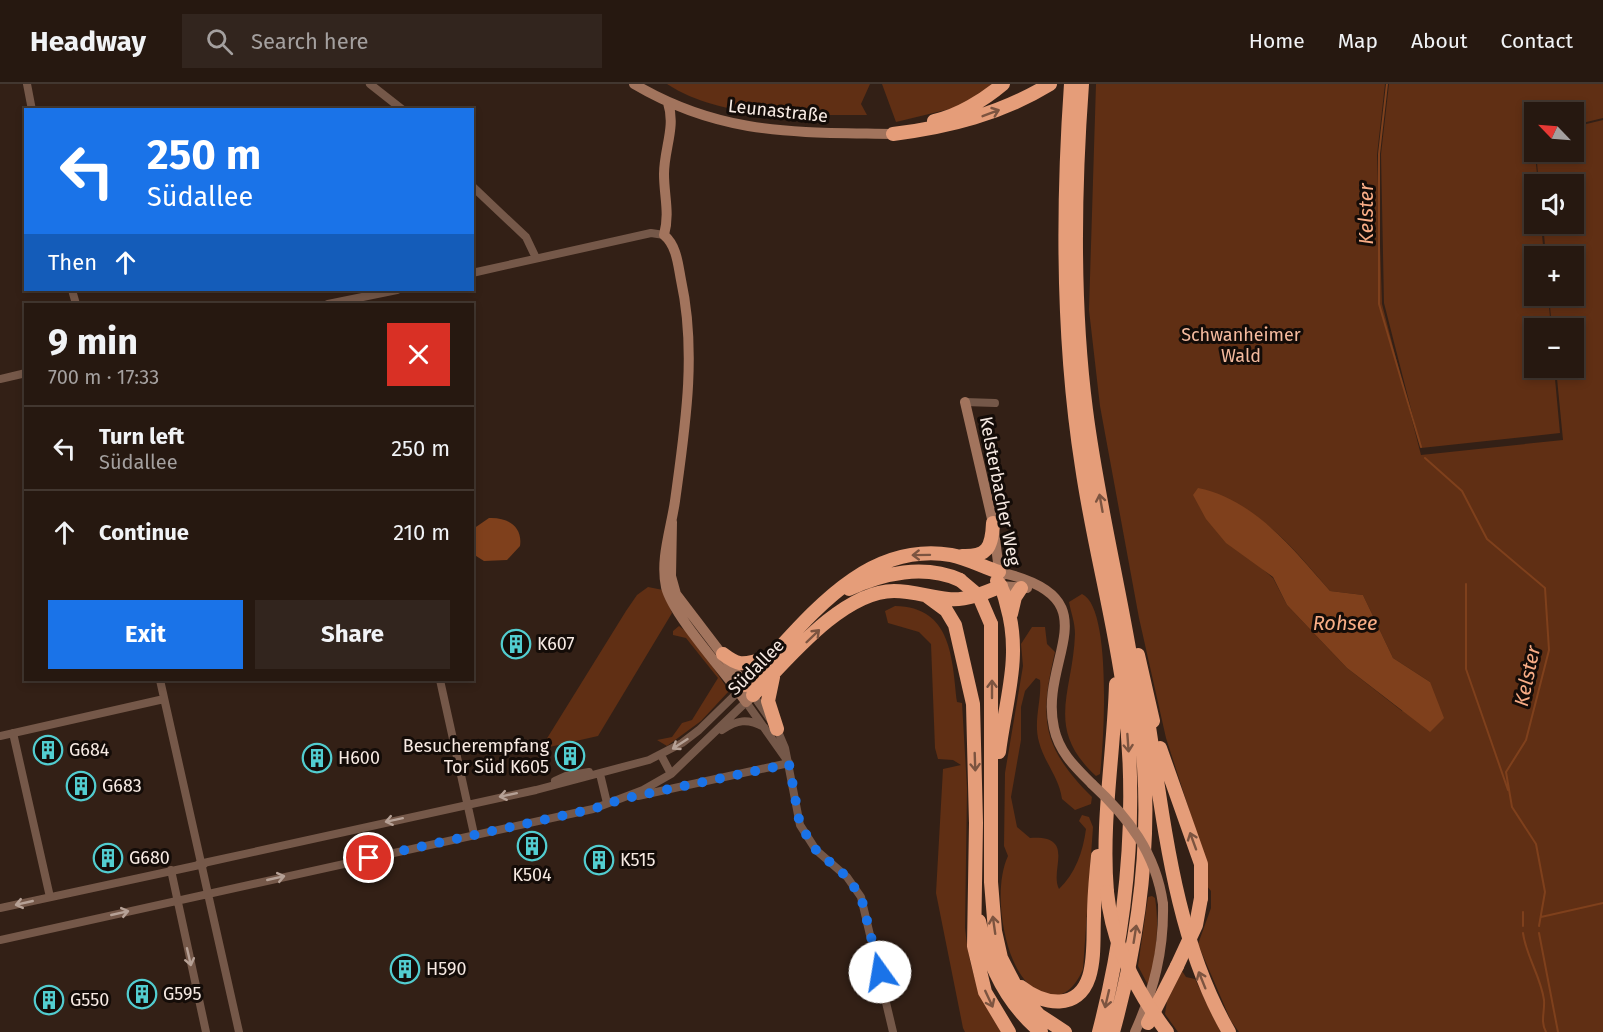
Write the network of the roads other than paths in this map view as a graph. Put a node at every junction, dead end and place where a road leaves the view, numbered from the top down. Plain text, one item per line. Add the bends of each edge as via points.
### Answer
1 (27, 84) edge
2 (370, 84) edge
3 (634, 84) edge
4 (1003, 84) edge
5 (1050, 84) edge
6 (1071, 84) edge
7 (1082, 84) edge
8 (668, 103) junction
9 (32, 108) edge
10 (400, 108) edge
11 (689, 112) junction
12 (671, 128) junction
13 (892, 131) junction
14 (474, 188) edge
15 (664, 235) junction
16 (536, 258) junction
17 (474, 273) edge
18 (394, 291) edge
19 (356, 302) edge
20 (24, 373) edge
21 (0, 379) edge
22 (965, 402) joint
23 (995, 404) dead end
24 (672, 522) junction
25 (993, 523) junction
26 (950, 555) junction
27 (1111, 561) junction
28 (987, 569) junction
29 (1001, 586) junction
30 (1020, 588) junction
31 (1045, 591) junction
32 (927, 596) junction
33 (969, 597) junction
34 (823, 604) junction
35 (1011, 619) junction
36 (1116, 643) junction
37 (723, 654) junction
38 (770, 659) junction
39 (1140, 664) junction
40 (774, 673) junction
41 (160, 681) edge
42 (440, 681) edge
43 (746, 693) junction
44 (164, 699) junction
45 (771, 728) junction
46 (699, 730) junction
47 (14, 733) junction
48 (0, 736) edge
49 (709, 740) junction
50 (661, 755) junction
51 (789, 764) junction
52 (600, 774) junction
53 (671, 774) junction
54 (622, 799) junction
55 (607, 803) junction
56 (468, 804) junction
57 (992, 811) junction
58 (1106, 828) junction
59 (474, 834) junction
60 (199, 864) junction
61 (171, 870) junction
62 (219, 891) junction
63 (205, 893) junction
64 (50, 897) junction
65 (177, 900) junction
66 (975, 901) junction
67 (1163, 904) junction
68 (211, 907) junction
69 (0, 908) edge
70 (0, 940) edge
71 (1012, 980) junction
72 (1146, 1028) edge
73 (206, 1032) edge
74 (238, 1032) edge
75 (893, 1032) edge
76 (1009, 1032) edge
77 (1041, 1032) edge
78 (1065, 1032) edge
79 (1099, 1032) edge
80 (1113, 1032) edge
81 (1135, 1032) edge
82 (1167, 1032) edge
83 (1228, 1032) edge

1 - 9 street
2 - 10 street
3 - 8 street, Leunastraße
4 - 13 highway via 941,119
13 -> 5 highway via 949,125 979,117 1012,105
6 - 36 highway via 1065,240 1071,377 1083,475
27 -> 7 highway via 1092,456 1079,341 1076,184
8 - 11 street, Leunastraße
8 - 12 street
11 - 12 street
11 - 13 street, Leunastraße via 742,127
12 - 15 street via 664,165 668,213
14 - 16 street via 526,237
15 - 16 street via 651,233
15 - 24 street via 675,250 689,325 685,429
16 - 17 street
18 - 19 street
20 - 21 street
22 - 23 street
22 - 25 street, Kelsterbacher Weg
24 - 37 street via 676,594
24 - 43 street via 664,571 669,595 679,613
25 - 26 highway via 991,541 983,553
25 - 28 street, Kelsterbacher Weg
26 - 28 highway
26 -> 34 highway via 889,559 857,576
27 - 39 highway
80 -> 27 highway via 1140,902 1145,789 1138,705
28 - 29 highway
28 - 31 street via 1028,580
28 - 33 highway via 983,587
29 - 30 street
29 - 33 highway, Südallee
29 - 35 highway
30 - 31 street
30 - 35 highway
31 - 67 street, bridge via 1060,606 1066,624 1053,696 1053,726 1064,753 1142,840
32 - 33 highway, Südallee
40 -> 32 highway, Südallee via 855,602 892,591
32 -> 66 highway via 946,610 955,625 973,704
34 - 38 highway, Südallee
57 -> 34 highway, bridge via 991,624 979,596 960,580 929,572 898,573 865,582
35 - 57 highway via 1015,659
36 - 58 highway via 1114,740
36 -> 79 highway via 1127,723 1130,845 1119,939
37 - 38 highway via 747,665
37 - 43 street
38 - 43 highway, Südallee
72 -> 39 highway, bridge via 1196,925 1201,864 1158,743
83 -> 39 highway via 1204,984 1190,942 1174,871
40 - 43 highway, Südallee
40 - 45 highway via 768,701
41 - 44 street
42 - 56 street
43 - 45 street
43 - 46 street, Südallee
43 - 49 street, Südallee
44 - 47 street
44 - 60 street
45 - 49 street via 741,720
45 - 51 street
46 - 49 street
46 -> 50 street, Südallee
47 - 48 street
47 - 64 street
49 - 53 street, Südallee
50 - 52 street, Südallee
50 - 53 street
51 - 54 street, Südallee
51 - 75 street via 800,825 816,850 847,877 861,897
52 - 55 street
52 -> 56 street, Südallee
53 - 54 street, Südallee
54 - 55 street, Südallee
55 - 59 street, Südallee
56 - 59 street
56 -> 60 street, Südallee
71 -> 57 highway via 998,948 992,913
58 - 71 highway via 1099,846 1091,967 1084,988 1071,999 1050,1003
58 - 82 highway, bridge via 1107,892 1113,926 1143,997
62 -> 59 street, Südallee
60 - 61 street, Südallee
60 - 63 street
61 - 64 street, Südallee
61 - 65 street
62 - 63 street, Südallee
62 - 68 street
63 - 65 street, Südallee
63 - 68 street
64 -> 69 street, Südallee
70 -> 65 street, Südallee
65 -> 73 street
66 -> 76 highway via 978,970 989,1001
66 - 77 highway via 995,974 1015,1006
67 - 72 street via 1167,935 1164,974
67 - 81 street via 1158,968
68 - 74 street
71 - 78 highway via 1027,1003

